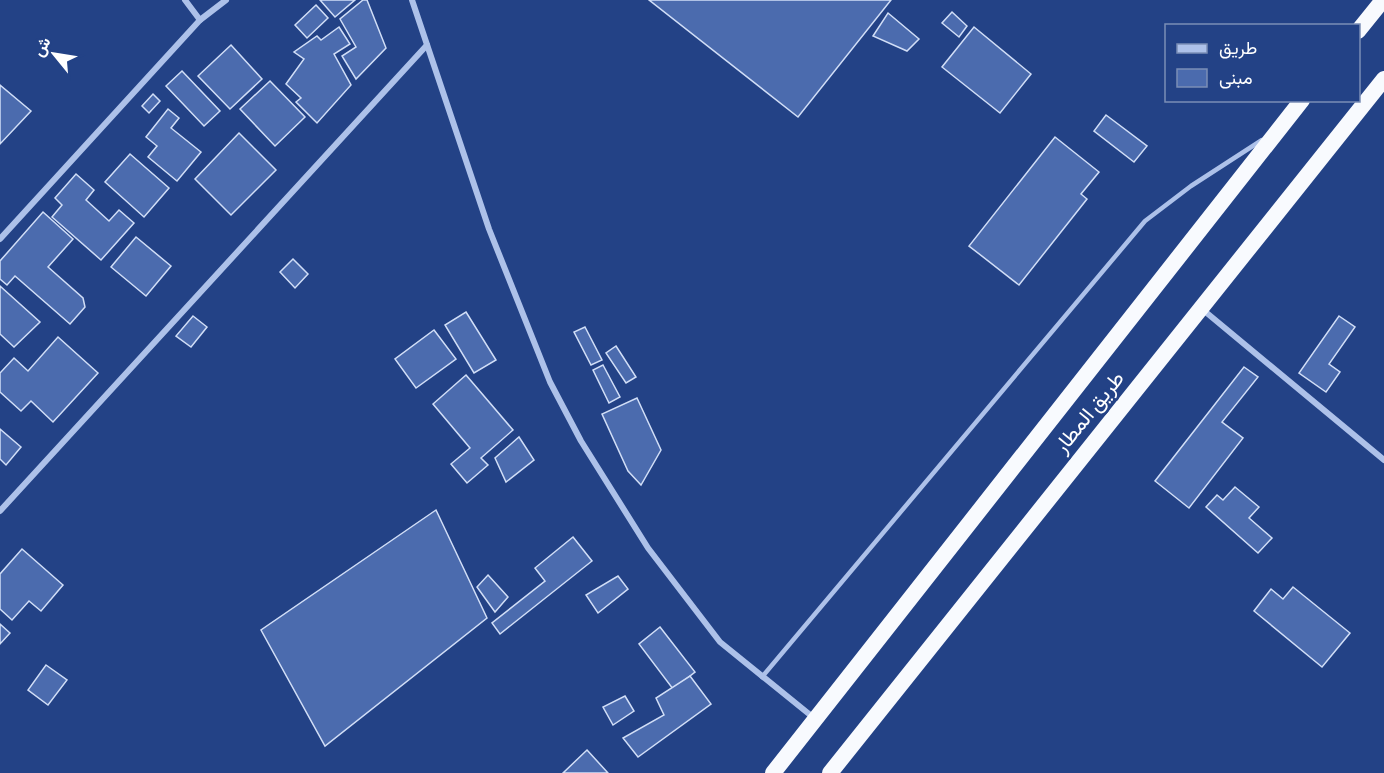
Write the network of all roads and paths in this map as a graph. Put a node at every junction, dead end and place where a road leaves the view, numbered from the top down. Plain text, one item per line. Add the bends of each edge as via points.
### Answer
1 (185, 0) edge
2 (226, 0) edge
3 (412, 0) edge
4 (1383, 0) edge
5 (200, 20) junction
6 (1360, 30) edge
7 (428, 45) junction
8 (1384, 79) edge
9 (1300, 102) edge
10 (1279, 129) junction
11 (0, 238) edge
12 (1201, 308) junction
13 (1384, 460) edge
14 (0, 511) edge
15 (762, 677) junction
16 (814, 718) junction
17 (773, 773) edge
18 (830, 773) edge

1 - 5 street
2 - 5 street
3 - 7 street
4 - 6 highway
5 - 11 street
7 - 14 street
7 - 15 street via 498,251 550,382 581,441 682,595 720,642
8 - 12 highway, طريق المطار
9 - 10 highway, طريق المطار
10 - 15 lane via 1145,221
10 - 16 highway, طريق المطار
12 - 13 street
12 - 18 highway, طريق المطار
15 - 16 street
16 - 17 highway, طريق المطار

